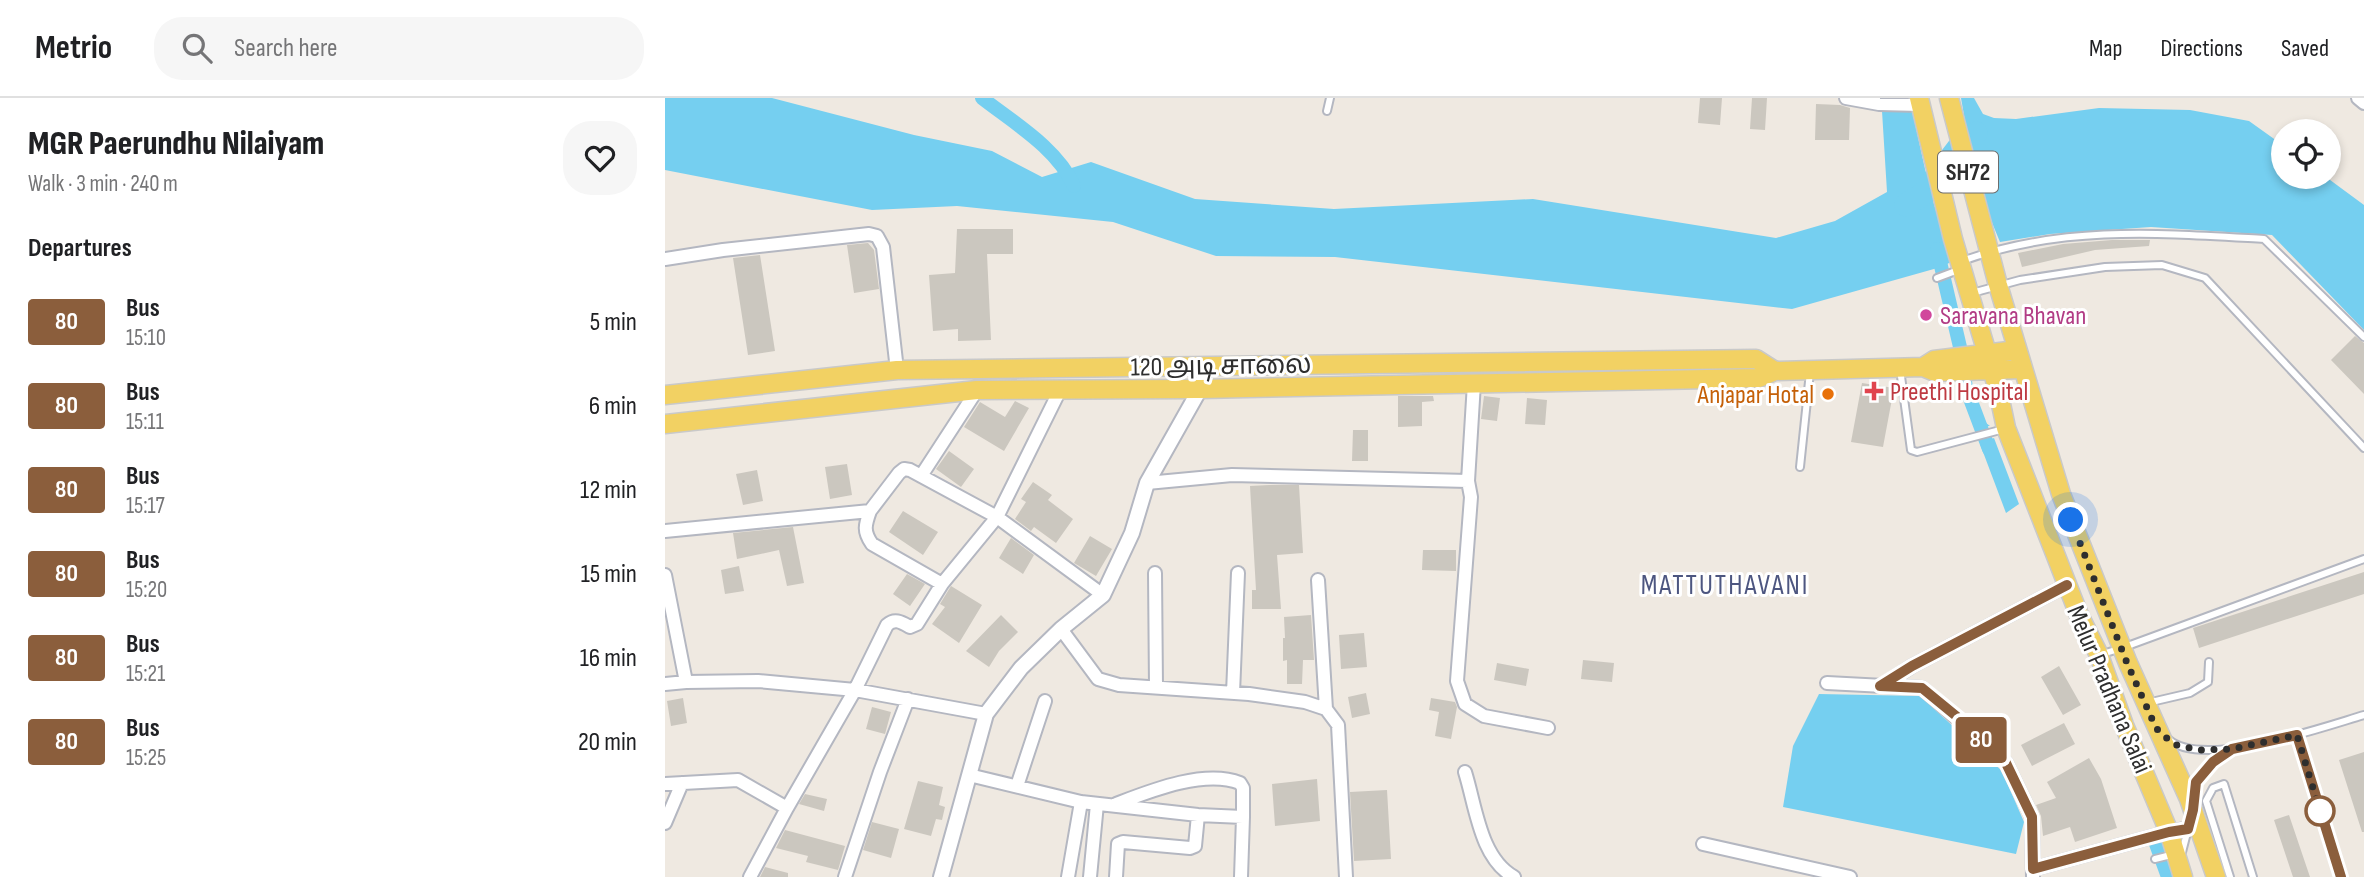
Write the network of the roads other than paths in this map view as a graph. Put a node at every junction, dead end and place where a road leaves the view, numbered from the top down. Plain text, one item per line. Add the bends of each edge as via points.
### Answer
1 (1330, 98) edge
2 (1846, 98) edge
3 (1949, 98) edge
4 (2358, 98) edge
5 (1917, 103) edge
6 (2364, 103) edge
7 (1327, 111) dead end
8 (1989, 251) junction
9 (665, 259) edge
10 (1959, 267) junction
11 (1937, 278) dead end
12 (1998, 285) junction
13 (1970, 293) junction
14 (2364, 337) edge
15 (2017, 349) junction
16 (1990, 362) junction
17 (1207, 366) junction
18 (1899, 367) junction
19 (1810, 369) junction
20 (2022, 369) junction
21 (897, 370) junction
22 (1775, 371) junction
23 (1474, 383) junction
24 (1061, 388) junction
25 (1200, 389) junction
26 (977, 390) junction
27 (665, 395) edge
28 (665, 424) edge
29 (1999, 430) junction
30 (2364, 448) edge
31 (1800, 467) dead end
32 (921, 476) junction
33 (1468, 481) junction
34 (1147, 482) junction
35 (870, 511) junction
36 (997, 517) junction
37 (665, 531) edge
38 (2364, 559) edge
39 (1155, 573) dead end
40 (1238, 573) dead end
41 (665, 575) edge
42 (1318, 580) dead end
43 (942, 584) junction
44 (2067, 585) junction
45 (1103, 595) junction
46 (1061, 629) junction
47 (2122, 648) junction
48 (2099, 655) junction
49 (2209, 662) dead end
50 (686, 682) junction
51 (1827, 683) dead end
52 (665, 684) edge
53 (1880, 686) junction
54 (1156, 687) junction
55 (855, 690) junction
56 (1233, 693) junction
57 (908, 699) junction
58 (1045, 701) dead end
59 (2145, 704) junction
60 (1327, 709) junction
61 (986, 714) junction
62 (2364, 715) edge
63 (2156, 728) junction
64 (1548, 729) dead end
65 (2297, 735) junction
66 (2232, 749) junction
67 (1465, 772) dead end
68 (969, 775) junction
69 (682, 783) junction
70 (665, 784) edge
71 (1017, 786) junction
72 (1081, 802) junction
73 (1097, 804) junction
74 (1113, 806) junction
75 (787, 808) junction
76 (1198, 815) junction
77 (1243, 817) junction
78 (2193, 822) junction
79 (665, 823) edge
80 (2169, 832) junction
81 (1703, 844) dead end
82 (2155, 859) dead end
83 (2175, 862) edge
84 (2033, 873) edge
85 (750, 877) edge
86 (845, 877) edge
87 (940, 877) edge
88 (1068, 877) edge
89 (1090, 877) edge
90 (1116, 877) edge
91 (1241, 877) edge
92 (1346, 877) edge
93 (1514, 877) edge
94 (1849, 877) edge
95 (2215, 877) edge
96 (2230, 877) edge
97 (2253, 877) edge
98 (2341, 877) edge

1 - 7 lane
2 - 5 street via 1879,104
3 - 8 main road, Melur Pradhana Salai / SH72
4 - 6 street
5 - 10 main road, Melur Pradhana Salai / SH72
8 - 10 lane
8 - 12 main road, Melur Pradhana Salai / SH72
8 - 14 lane via 2063,236 2144,232 2264,239
9 - 21 street via 877,236 883,247
10 - 11 lane
10 - 13 main road, Melur Pradhana Salai / SH72
12 - 13 lane
12 - 15 main road, Melur Pradhana Salai / SH72
12 - 30 lane via 2105,267 2162,265 2205,278
13 - 16 main road, Melur Pradhana Salai / SH72
15 - 16 main road, 120 அடி சாலை
15 - 20 main road, Melur Pradhana Salai / SH72
16 - 18 main road, 120 அடி சாலை via 1934,372
16 - 20 main road, 120 அடி சாலை
16 - 29 main road, Melur Pradhana Salai / SH72
17 - 21 main road, 120 அடி சாலை
17 - 22 main road, 120 அடி சாலை via 1756,359
17 - 25 street
18 - 19 main road, 120 அடி சாலை
18 - 29 lane via 1911,450
19 - 22 main road, 120 அடி சாலை
19 - 31 lane
20 - 47 main road, Melur Pradhana Salai / SH72 via 2061,494
21 - 27 main road, 120 அடி சாலை
22 - 23 main road, 120 அடி சாலை via 1759,377
23 - 25 main road, 120 அடி சாலை
23 - 33 street
24 - 25 main road, 120 அடி சாலை
24 - 26 main road, 120 அடி சாலை
24 - 36 street
25 - 34 street
26 - 28 main road, 120 அடி சாலை
26 - 32 street
29 - 44 main road, Melur Pradhana Salai / SH72
32 - 35 street via 904,469
32 - 36 street
33 - 34 street via 1232,474
33 - 64 street via 1471,497 1457,681 1465,704 1484,716
34 - 45 street via 1132,533
35 - 37 street
35 - 43 street via 864,526 871,544
36 - 43 street
36 - 45 street
38 - 47 lane
39 - 54 street
40 - 56 street
41 - 50 street
42 - 60 street
43 - 55 street via 917,624 909,627 891,621 887,625
44 - 48 main road, Melur Pradhana Salai / SH72
44 - 53 street
45 - 46 street
46 - 54 street via 1098,678 1119,685
46 - 61 street via 1021,668
47 - 48 lane
47 - 59 main road, Melur Pradhana Salai / SH72
48 - 80 main road, Melur Pradhana Salai / SH72
49 - 59 lane via 2208,682 2190,693
50 - 52 street
50 - 55 street via 758,681
51 - 53 street
53 - 84 street via 1922,688 2006,763 2032,817
54 - 56 street
55 - 57 street
55 - 75 street
56 - 60 street
57 - 61 street
57 - 86 street
58 - 71 street
59 - 63 main road, Melur Pradhana Salai / SH72
60 - 92 street via 1338,725
61 - 68 street
62 - 65 lane
63 - 66 lane via 2173,744 2198,750
63 - 78 main road, Melur Pradhana Salai / SH72
65 - 66 lane
65 - 98 lane
66 - 78 lane via 2196,782
67 - 93 street via 1494,860
68 - 71 street
68 - 87 street
69 - 70 street
69 - 75 street via 738,780
69 - 79 street
71 - 72 street
72 - 73 street
72 - 88 street
73 - 74 street
73 - 89 street
74 - 76 street
74 - 77 street via 1165,786 1232,779 1243,788
75 - 85 street
76 - 77 street
76 - 90 street via 1197,841 1191,848 1118,844
77 - 91 street
78 - 80 street
78 - 83 lane
78 - 95 main road, Melur Pradhana Salai / SH72
80 - 83 main road, Melur Pradhana Salai / SH72
80 - 84 street
81 - 94 street
82 - 83 lane
96 - 97 lane via 2206,801 2213,788 2224,785

